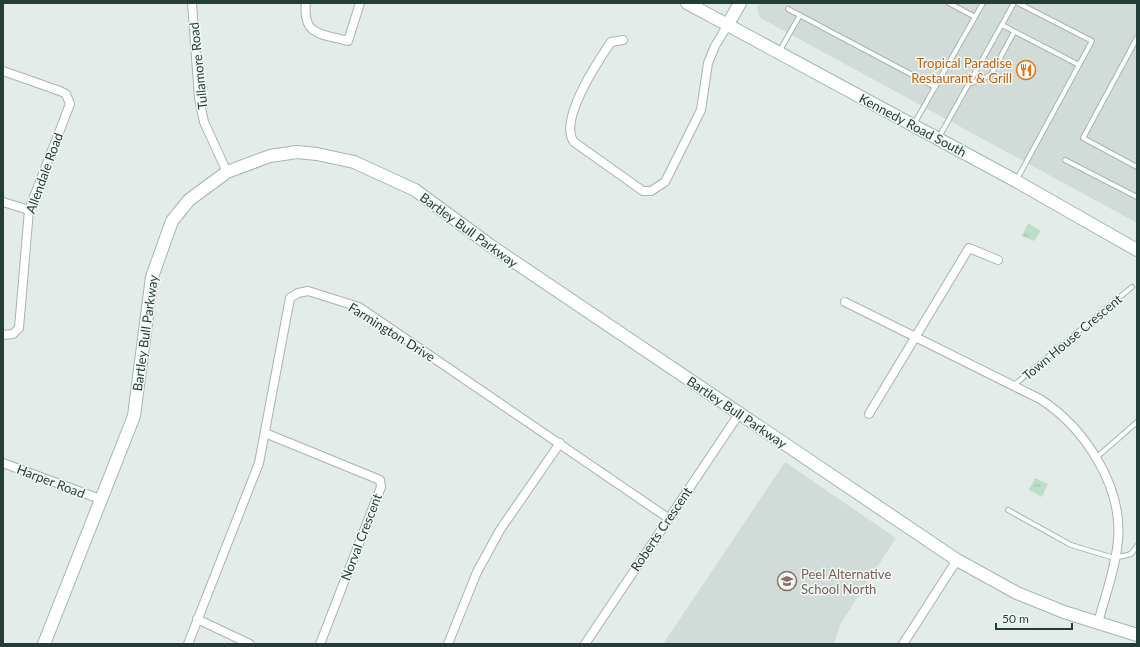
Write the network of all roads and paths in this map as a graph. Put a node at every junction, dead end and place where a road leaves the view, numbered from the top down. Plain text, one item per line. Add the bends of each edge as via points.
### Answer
1 (192, 3) edge
2 (306, 3) edge
3 (360, 3) edge
4 (687, 3) edge
5 (740, 3) edge
6 (949, 3) edge
7 (983, 3) edge
8 (1014, 3) edge
9 (1018, 3) edge
10 (788, 9) dead end
11 (800, 15) junction
12 (975, 17) junction
13 (1002, 25) junction
14 (727, 26) junction
15 (1014, 32) junction
16 (1137, 38) edge
17 (623, 40) dead end
18 (778, 53) junction
19 (1079, 65) junction
20 (3, 71) edge
21 (969, 84) junction
22 (935, 88) junction
23 (913, 126) junction
24 (938, 139) junction
25 (1066, 160) dead end
26 (1137, 167) edge
27 (227, 172) junction
28 (1016, 181) junction
29 (1137, 197) edge
30 (3, 202) edge
31 (29, 210) junction
32 (1137, 250) edge
33 (998, 260) dead end
34 (1132, 287) dead end
35 (845, 302) dead end
36 (3, 335) edge
37 (915, 337) junction
38 (1012, 387) junction
39 (739, 414) junction
40 (869, 414) dead end
41 (1137, 422) edge
42 (265, 433) junction
43 (560, 444) junction
44 (1097, 457) junction
45 (3, 463) edge
46 (100, 499) junction
47 (1008, 510) dead end
48 (668, 518) junction
49 (1137, 546) edge
50 (1114, 558) junction
51 (957, 560) junction
52 (197, 619) junction
53 (1098, 623) junction
54 (1137, 635) edge
55 (44, 644) edge
56 (188, 644) edge
57 (250, 644) edge
58 (320, 644) edge
59 (448, 644) edge
60 (585, 644) edge
61 (903, 644) edge

1 - 27 street, Tullamore Road via 199,98 204,122
2 - 3 street via 304,16 310,28 348,41
4 - 14 street, Kennedy Road South
5 - 14 street
6 - 12 lane
7 - 12 lane
8 - 13 lane
9 - 19 lane via 1092,41
10 - 11 lane
11 - 18 lane
11 - 22 lane
12 - 22 lane
13 - 15 lane
13 - 21 lane
14 - 17 street via 708,62 701,110 665,182 651,191 643,191 570,138 570,120 593,68 611,42
14 - 18 street, Kennedy Road South
15 - 19 lane
15 - 21 lane via 991,75
16 - 26 lane via 1083,138
18 - 23 street, Kennedy Road South
19 - 28 lane
20 - 31 street, Allendale Road via 60,91 66,94 70,104
21 - 24 lane
22 - 23 lane
23 - 24 street, Kennedy Road South
24 - 28 street, Kennedy Road South
25 - 29 lane
27 - 39 street, Bartley Bull Parkway via 270,156 296,152 318,154 354,162 414,190 472,233
27 - 46 street, Bartley Bull Parkway via 189,200 172,221 162,246 152,277 134,416
28 - 32 street, Kennedy Road South
30 - 31 street
31 - 36 street, Allendale Road via 19,328 13,334
33 - 37 street via 969,248
34 - 38 lane, Town House Crescent
35 - 37 street, Town House Crescent
37 - 38 street, Town House Crescent
37 - 40 street
38 - 44 street, Town House Crescent via 1040,399 1055,409
39 - 48 street, Roberts Crescent
39 - 51 street, Bartley Bull Parkway
41 - 44 lane
42 - 43 street, Farmington Drive via 290,298 308,291 359,307
42 - 52 street, Farmington Drive via 259,463
42 - 58 street, Norval Crescent via 380,480 381,487
43 - 48 street, Farmington Drive
43 - 59 street via 500,530 477,572
44 - 50 street, Town House Crescent via 1116,506 1118,540
45 - 46 street, Harper Road
46 - 55 street, Bartley Bull Parkway
47 - 50 lane via 1071,545
48 - 60 street, Roberts Crescent
49 - 50 lane via 1131,554
50 - 53 street, Town House Crescent
51 - 53 street, Bartley Bull Parkway via 1017,593
51 - 61 street
52 - 56 street, Farmington Drive
52 - 57 street
53 - 54 street, Bartley Bull Parkway

